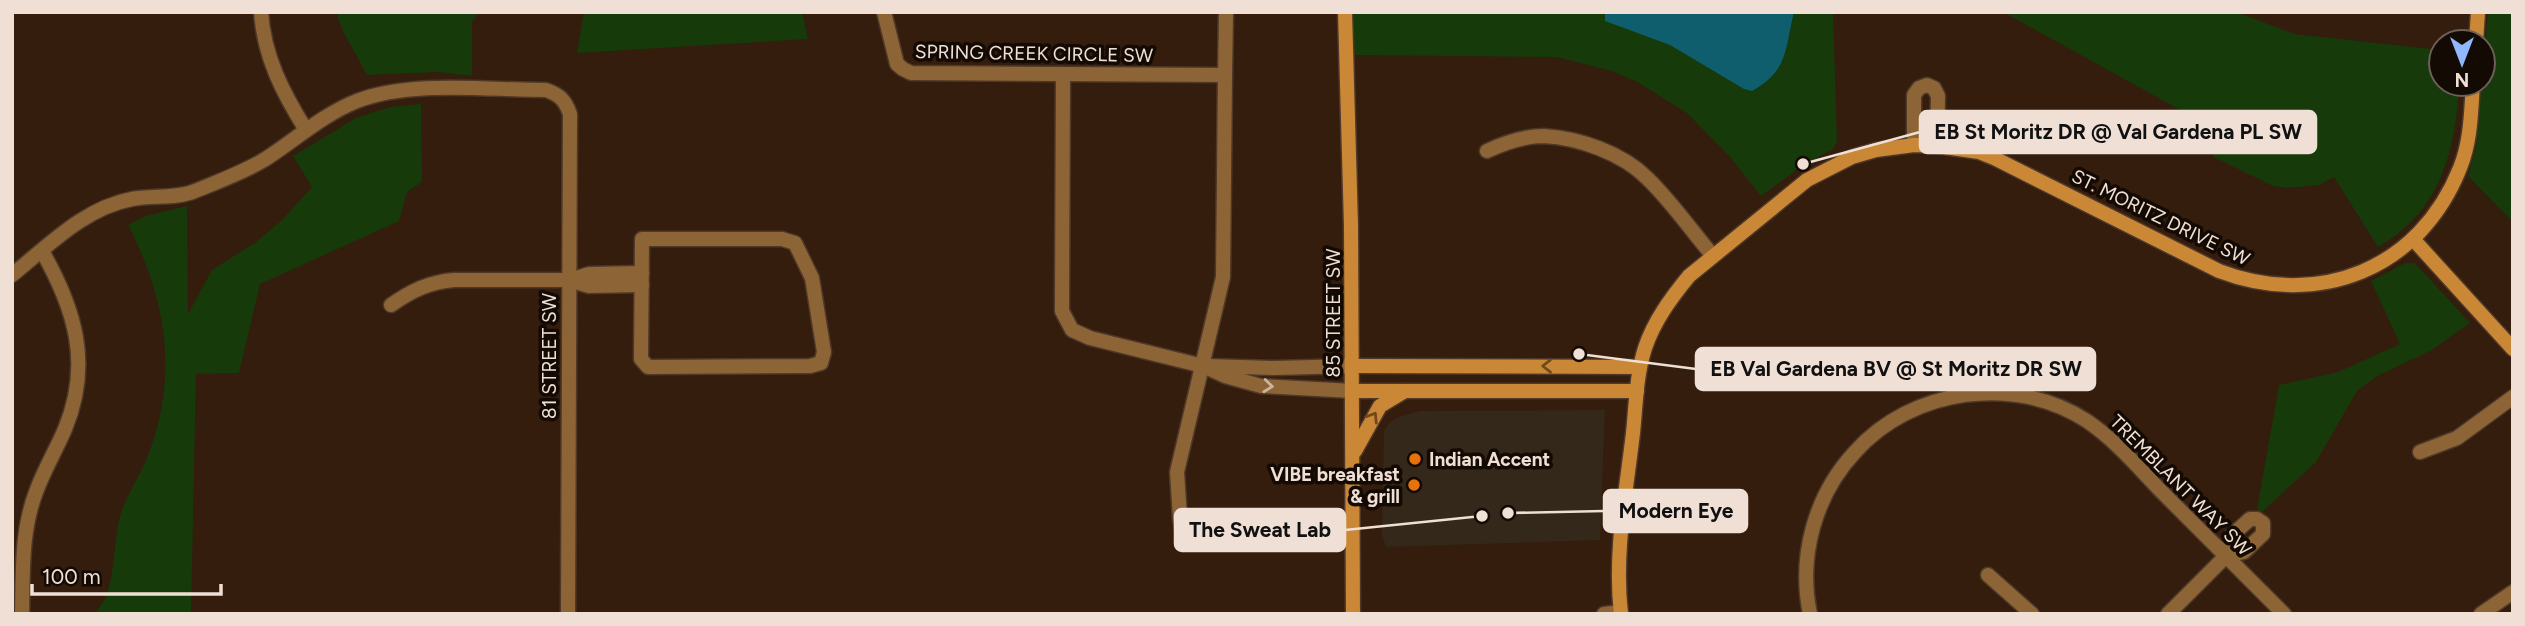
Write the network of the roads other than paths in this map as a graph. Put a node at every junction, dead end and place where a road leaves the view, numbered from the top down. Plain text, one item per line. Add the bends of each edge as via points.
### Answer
1 (261, 12) edge
2 (884, 12) edge
3 (1226, 12) edge
4 (1345, 12) edge
5 (1063, 74) junction
6 (1225, 75) junction
7 (2472, 98) edge
8 (306, 130) junction
9 (1914, 145) junction
10 (1937, 146) junction
11 (1487, 151) dead end
12 (2413, 239) junction
13 (42, 251) junction
14 (1713, 256) junction
15 (12, 275) edge
16 (642, 279) junction
17 (569, 280) junction
18 (391, 305) dead end
19 (2513, 349) edge
20 (1203, 366) junction
21 (1353, 366) junction
22 (1640, 367) junction
23 (1406, 390) junction
24 (1637, 390) junction
25 (1353, 391) junction
26 (2513, 397) edge
27 (2420, 452) dead end
28 (1353, 456) junction
29 (1184, 538) dead end
30 (2226, 556) junction
31 (1988, 575) dead end
32 (2513, 592) edge
33 (1621, 613) edge
34 (22, 614) edge
35 (568, 614) edge
36 (1353, 614) edge
37 (1604, 614) edge
38 (1810, 614) edge
39 (2032, 614) edge
40 (2168, 614) edge
41 (2284, 614) edge
42 (2481, 614) edge

1 - 8 street via 275,74
2 - 5 street, SPRING CREEK CIRCLE SW via 898,64 912,73
3 - 6 street
4 - 21 street, 85 STREET SW
5 - 6 street, SPRING CREEK CIRCLE SW
5 - 20 street via 1062,303 1066,322 1082,335
6 - 20 street via 1223,277
7 - 12 street, ST. MORITZ DRIVE SW via 2461,166 2448,197
8 - 13 street via 265,159 190,193 130,199 98,210
8 - 17 street, 81 STREET SW via 355,102 413,89 546,90 564,99 570,114
9 - 10 street, ST. MORITZ DRIVE SW
9 - 10 street via 1914,95 1927,85 1938,96
9 - 14 street, ST. MORITZ DRIVE SW via 1876,150 1831,166
10 - 12 street, ST. MORITZ DRIVE SW via 1979,152 2010,164 2219,271 2253,282 2301,286 2341,280 2370,269
11 - 14 street via 1543,136 1598,149 1646,177
12 - 19 street
13 - 15 street
13 - 34 street via 72,313 78,340 78,386 27,521
14 - 22 street, ST. MORITZ DRIVE SW via 1689,276 1669,302 1651,333
16 - 16 street via 641,359 649,367 810,366 824,357 812,278 795,243 642,239
16 - 17 street via 589,286
17 - 18 street via 436,282
17 - 35 street, 81 STREET SW
20 - 21 street
20 -> 25 street via 1261,386
20 - 29 street via 1177,472
22 -> 21 street
21 - 25 street, 85 STREET SW
22 - 24 street, ST. MORITZ DRIVE SW
23 - 24 street
23 - 25 street
28 -> 23 street via 1380,406
24 - 33 street, ST. MORITZ DRIVE SW via 1618,573
25 - 28 street, 85 STREET SW
26 - 27 street via 2457,438
28 - 36 street, 85 STREET SW
30 - 38 street, TREMBLANT WAY SW via 2084,419 2026,397 1967,394 1915,408 1891,422 1863,443 1838,472 1819,508 1808,548
30 - 40 street
30 - 41 street, TREMBLANT WAY SW
31 - 39 street
32 - 42 street
33 - 37 street

